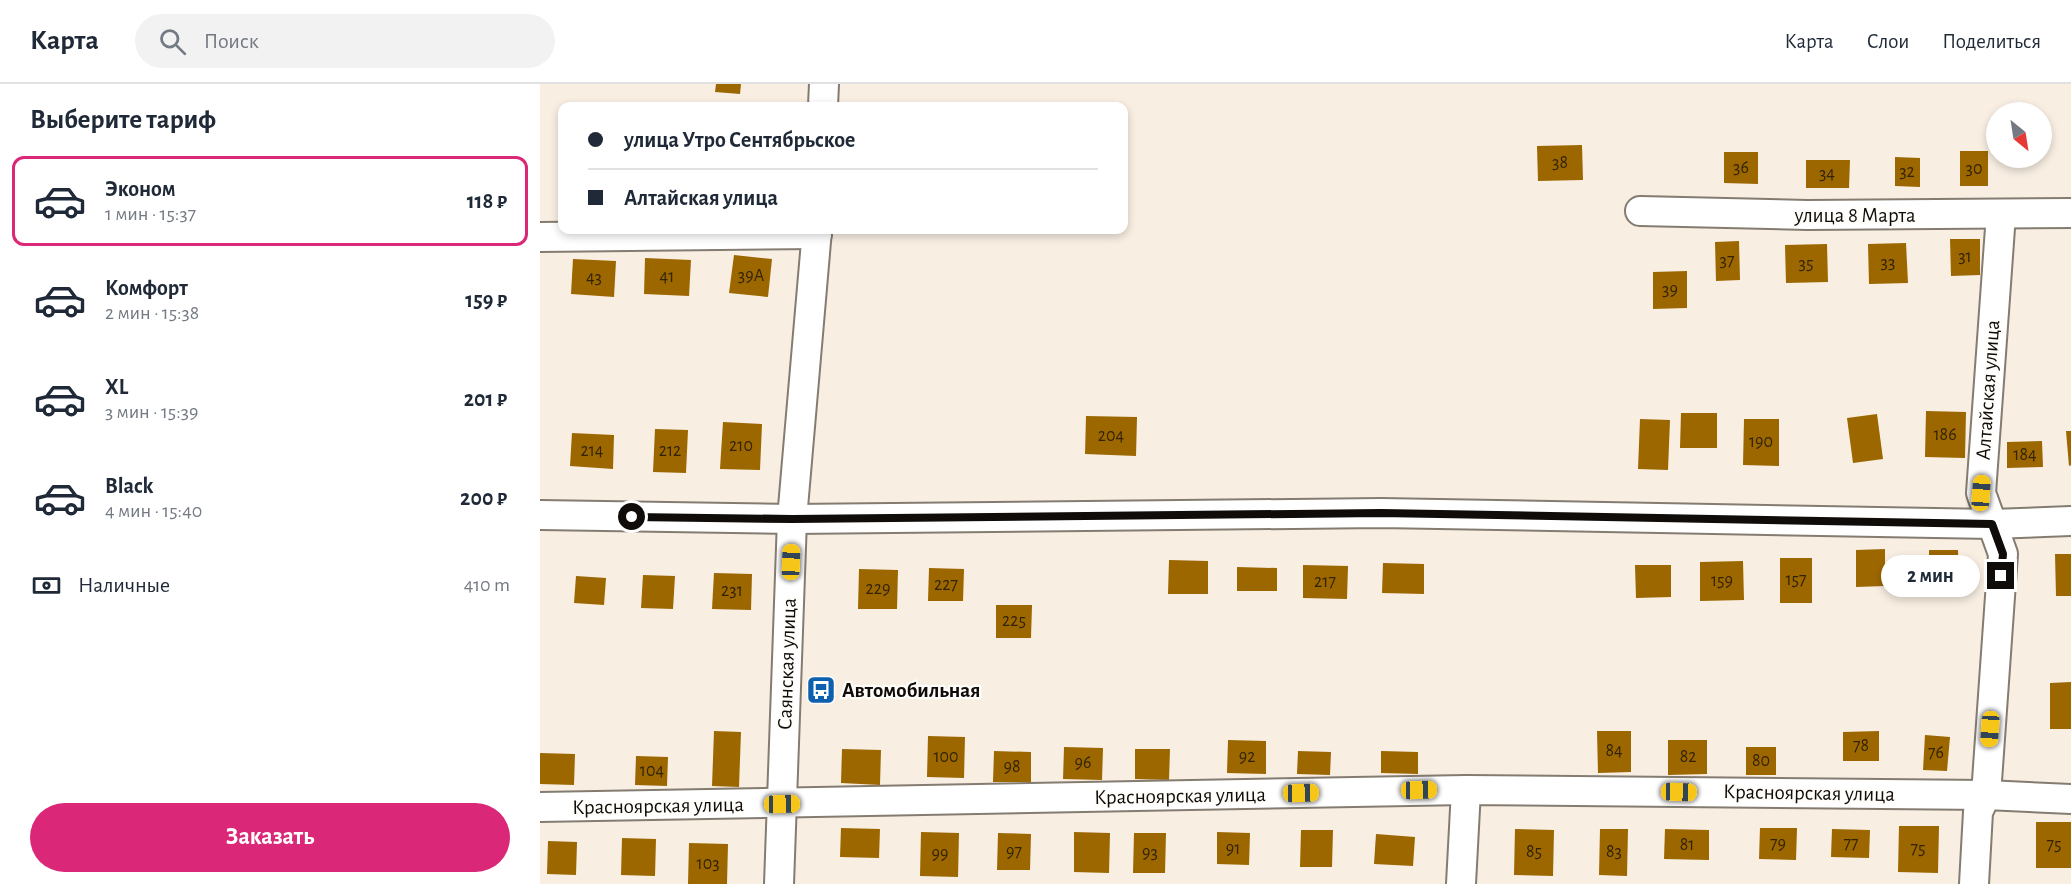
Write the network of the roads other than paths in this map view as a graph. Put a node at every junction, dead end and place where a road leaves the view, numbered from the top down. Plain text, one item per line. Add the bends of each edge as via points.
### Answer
1 (824, 84) edge
2 (823, 102) edge
3 (1640, 211) dead end
4 (2071, 213) edge
5 (2001, 214) junction
6 (706, 234) edge
7 (817, 234) edge
8 (540, 237) edge
9 (540, 515) edge
10 (792, 519) junction
11 (2071, 521) edge
12 (1992, 524) junction
13 (1466, 790) junction
14 (1986, 795) junction
15 (2071, 800) edge
16 (782, 804) junction
17 (540, 807) edge
18 (779, 884) edge
19 (1461, 884) edge
20 (1974, 884) edge

1 - 2 street
3 - 5 street, улица 8 Марта
4 - 5 street, улица 8 Марта
5 - 12 street, Алтайская улица via 1981,493
6 - 8 street
7 - 10 street, Саянская улица
9 - 10 street
10 - 12 street via 1381,513
10 - 16 street, Саянская улица
11 - 12 street
12 - 14 street, Алтайская улица via 2003,554
13 - 14 street, Красноярская улица
13 - 16 street, Красноярская улица
13 - 19 street
14 - 15 street, Красноярская улица
14 - 20 street, Алтайская улица via 1978,812
16 - 17 street, Красноярская улица
16 - 18 street, Саянская улица

